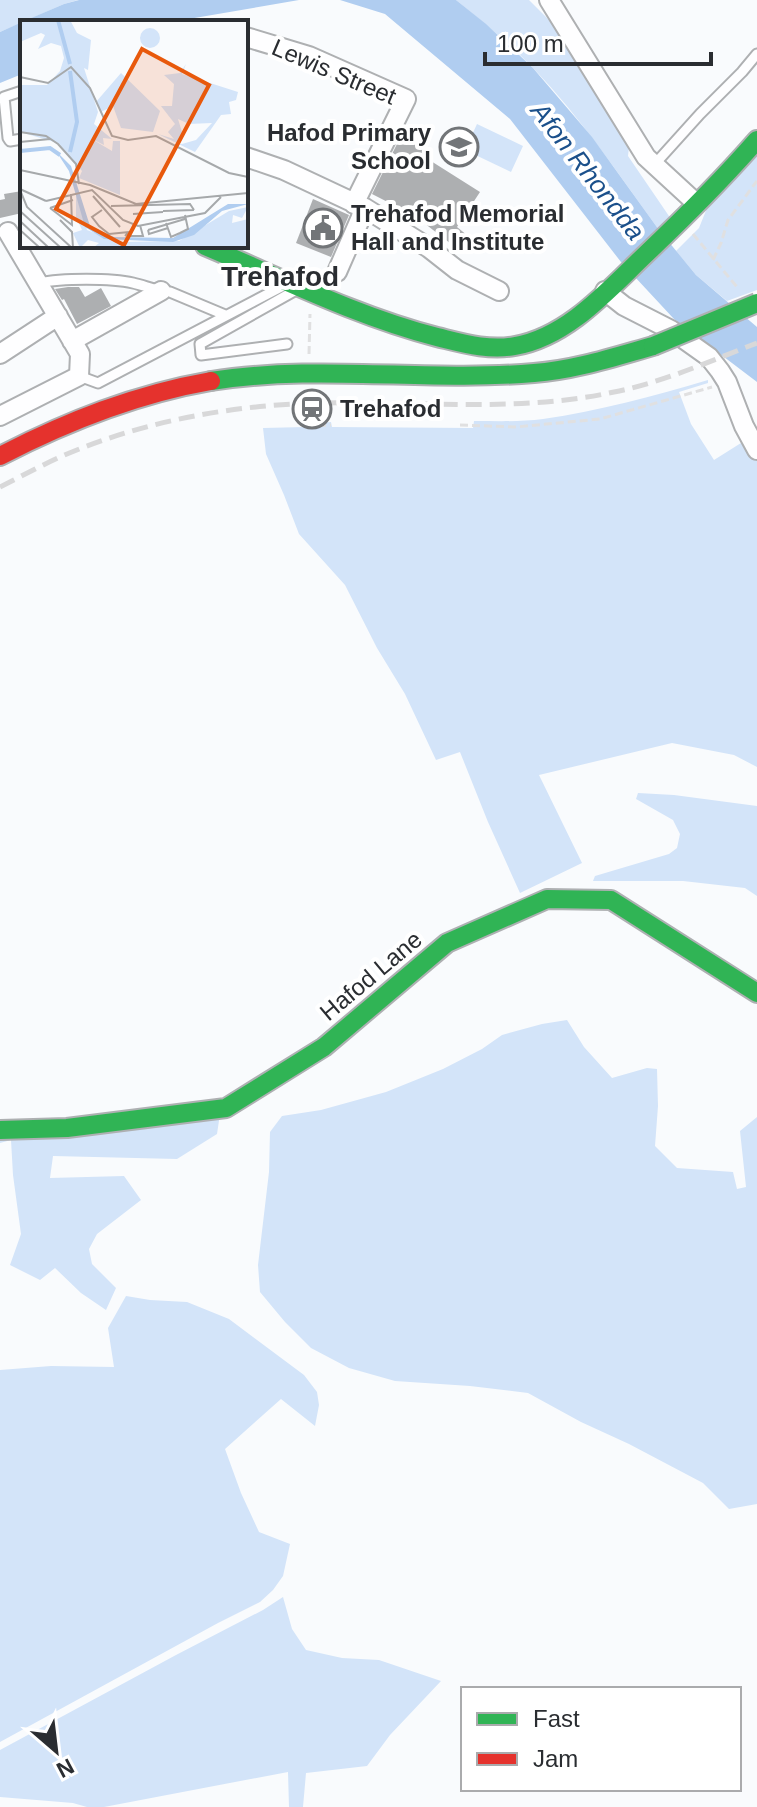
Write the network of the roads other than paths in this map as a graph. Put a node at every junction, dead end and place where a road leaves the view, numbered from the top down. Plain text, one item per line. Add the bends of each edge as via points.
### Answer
1 (549, 0) edge
2 (248, 38) edge
3 (757, 54) edge
4 (2, 98) edge
5 (20, 139) edge
6 (757, 140) edge
7 (248, 158) edge
8 (654, 165) junction
9 (696, 203) junction
10 (359, 206) junction
11 (10, 232) edge
12 (210, 248) edge
13 (337, 272) dead end
14 (38, 283) junction
15 (301, 287) junction
16 (161, 291) junction
17 (499, 291) dead end
18 (605, 291) junction
19 (749, 298) edge
20 (225, 315) junction
21 (58, 316) junction
22 (72, 341) junction
23 (287, 344) dead end
24 (0, 354) edge
25 (79, 376) junction
26 (0, 416) edge
27 (757, 450) edge
28 (0, 456) edge
29 (757, 993) edge
30 (0, 1130) edge

1 - 8 street
2 - 10 street, Lewis Street via 309,56 406,99
3 - 8 lane
4 - 5 lane via 8,138
6 - 9 street
7 - 10 street
8 - 9 street
9 - 18 street
10 - 13 street
10 - 17 street
11 - 14 street
12 - 15 street
14 - 16 lane via 116,281
14 - 21 street
15 - 18 street via 419,333 485,348 533,342 564,326
15 - 20 lane
15 - 23 lane via 200,344 201,355
16 - 20 lane
16 - 22 street
18 - 27 street via 709,357 727,382
19 - 28 street, bridge via 653,346 576,367 472,376 335,374 204,382 80,417
20 - 25 lane via 98,383
21 - 22 street
21 - 24 street
22 - 25 street via 80,354
25 - 26 street
29 - 30 street, Hafod Lane via 611,900 547,899 447,943 324,1047 226,1108 67,1128

